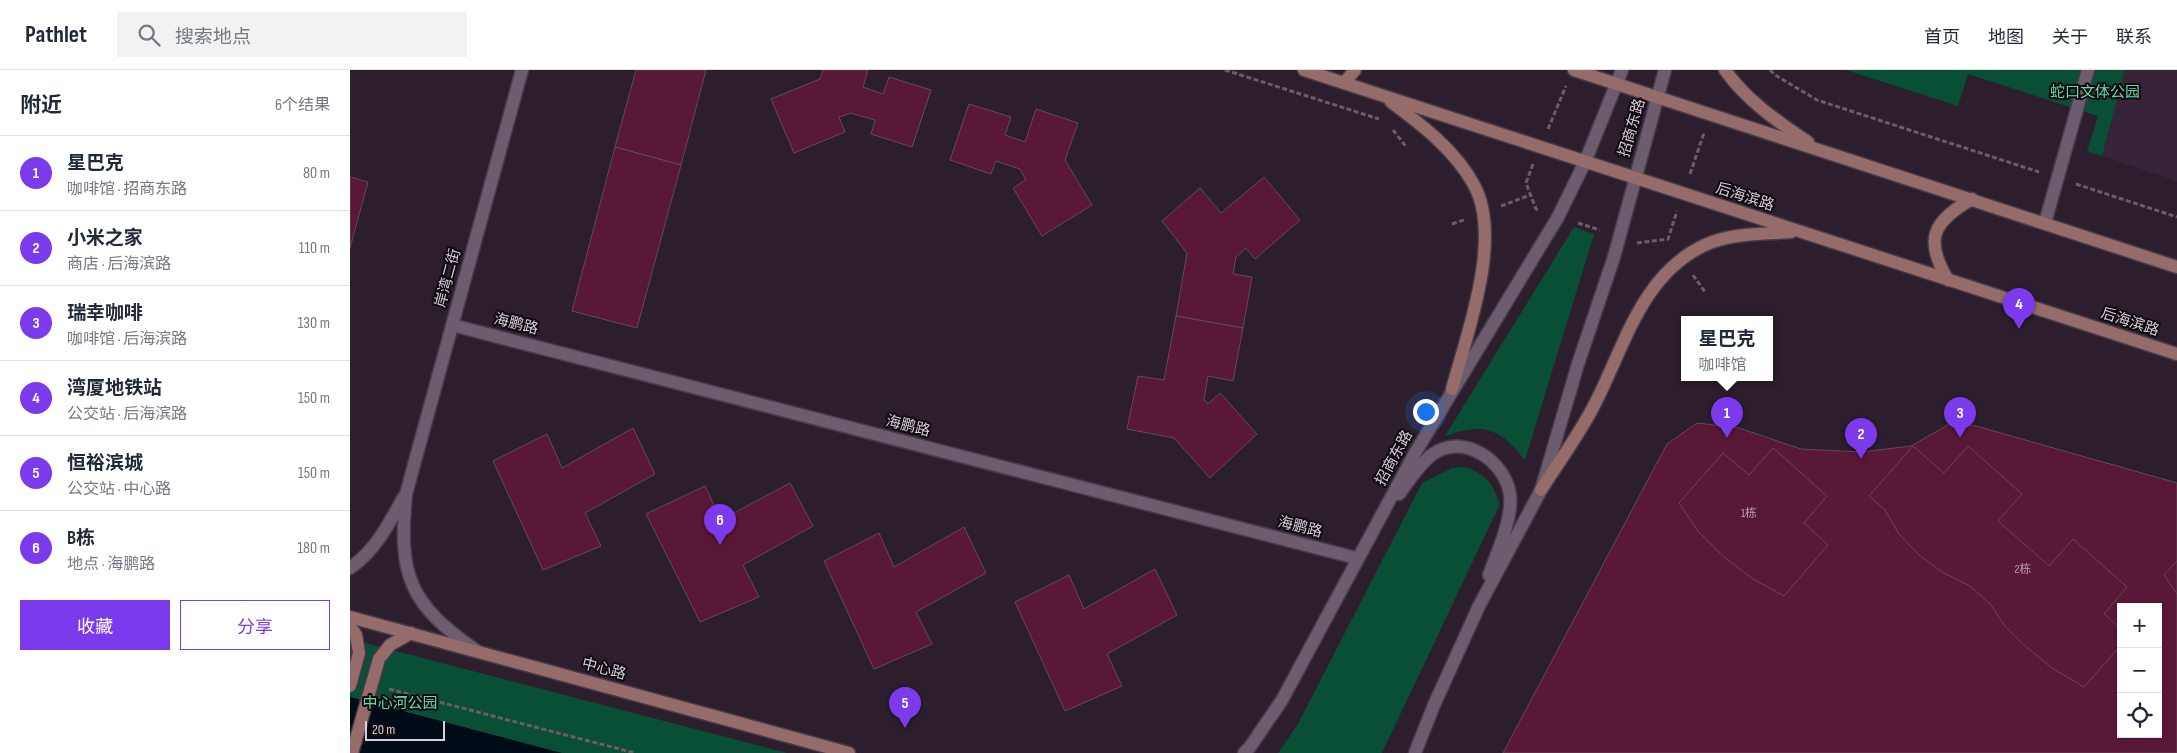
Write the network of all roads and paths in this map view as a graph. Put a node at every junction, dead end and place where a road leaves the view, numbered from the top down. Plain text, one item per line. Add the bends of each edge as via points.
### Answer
1 (522, 70) edge
2 (1225, 70) edge
3 (1304, 70) edge
4 (1355, 70) edge
5 (1574, 70) edge
6 (1622, 70) edge
7 (1665, 70) edge
8 (1724, 70) edge
9 (1770, 70) edge
10 (2088, 70) edge
11 (1344, 83) junction
12 (1617, 84) junction
13 (1384, 96) junction
14 (1658, 97) junction
15 (1387, 122) dead end
16 (1392, 128) dead end
17 (1407, 148) dead end
18 (1820, 150) junction
19 (1585, 162) junction
20 (1634, 178) junction
21 (2058, 178) junction
22 (1972, 199) junction
23 (2177, 217) edge
24 (2045, 223) junction
25 (1798, 232) junction
26 (2177, 267) edge
27 (1948, 280) junction
28 (452, 325) junction
29 (2177, 354) edge
30 (1452, 389) junction
31 (1541, 490) junction
32 (406, 494) junction
33 (1376, 524) junction
34 (1356, 558) junction
35 (350, 568) edge
36 (1480, 606) junction
37 (350, 617) edge
38 (350, 626) edge
39 (411, 633) junction
40 (479, 652) junction
41 (350, 686) edge
42 (388, 688) dead end
43 (352, 753) edge
44 (635, 753) edge
45 (849, 753) edge
46 (1244, 753) edge
47 (1415, 753) edge

1 - 28 street, 岸湾二街
2 - 15 path
3 - 11 main road, 后海滨路
4 - 11 main road
5 - 12 main road
6 - 12 street, 招商东路
7 - 14 street, 招商东路
8 - 18 main road via 1751,100
9 - 21 path via 1818,100
10 - 21 street
11 - 13 main road, 后海滨路
12 - 14 main road
12 - 19 street, 招商东路
13 - 19 main road, 后海滨路
13 - 30 main road via 1428,130 1455,157 1475,186 1484,216 1486,254 1478,297
14 - 18 main road
14 - 20 street, 招商东路
16 - 17 path
18 - 22 main road
19 - 20 main road, 后海滨路
19 - 30 street, 招商东路 via 1558,216
20 - 25 main road, 后海滨路
20 - 31 street, 招商东路 via 1614,257
21 - 23 path
21 - 24 street
22 - 24 main road
22 - 27 main road via 1956,208 1938,228 1934,252
24 - 26 main road
25 - 27 main road, 后海滨路
25 - 31 main road via 1743,235 1706,244 1681,258 1665,273 1645,298 1590,413
27 - 29 main road, 后海滨路
28 - 32 street, 岸湾二街
28 - 34 street, 海鹏路
30 - 33 street, 招商东路
31 - 36 street, 招商东路
32 - 35 street via 372,547
32 - 40 street via 403,556 412,586 430,614
33 - 34 street, 招商东路
33 - 36 street via 1433,454 1444,448 1459,447 1486,456 1506,479 1510,495 1509,514
34 - 46 street, 招商东路 via 1282,700
36 - 47 street, 招商东路
37 - 39 main road, 中心路
38 - 41 main road, bridge via 356,635 359,653
39 - 40 main road, 中心路
39 - 43 main road, bridge via 390,645 379,659
40 - 45 main road, 中心路
42 - 44 path

